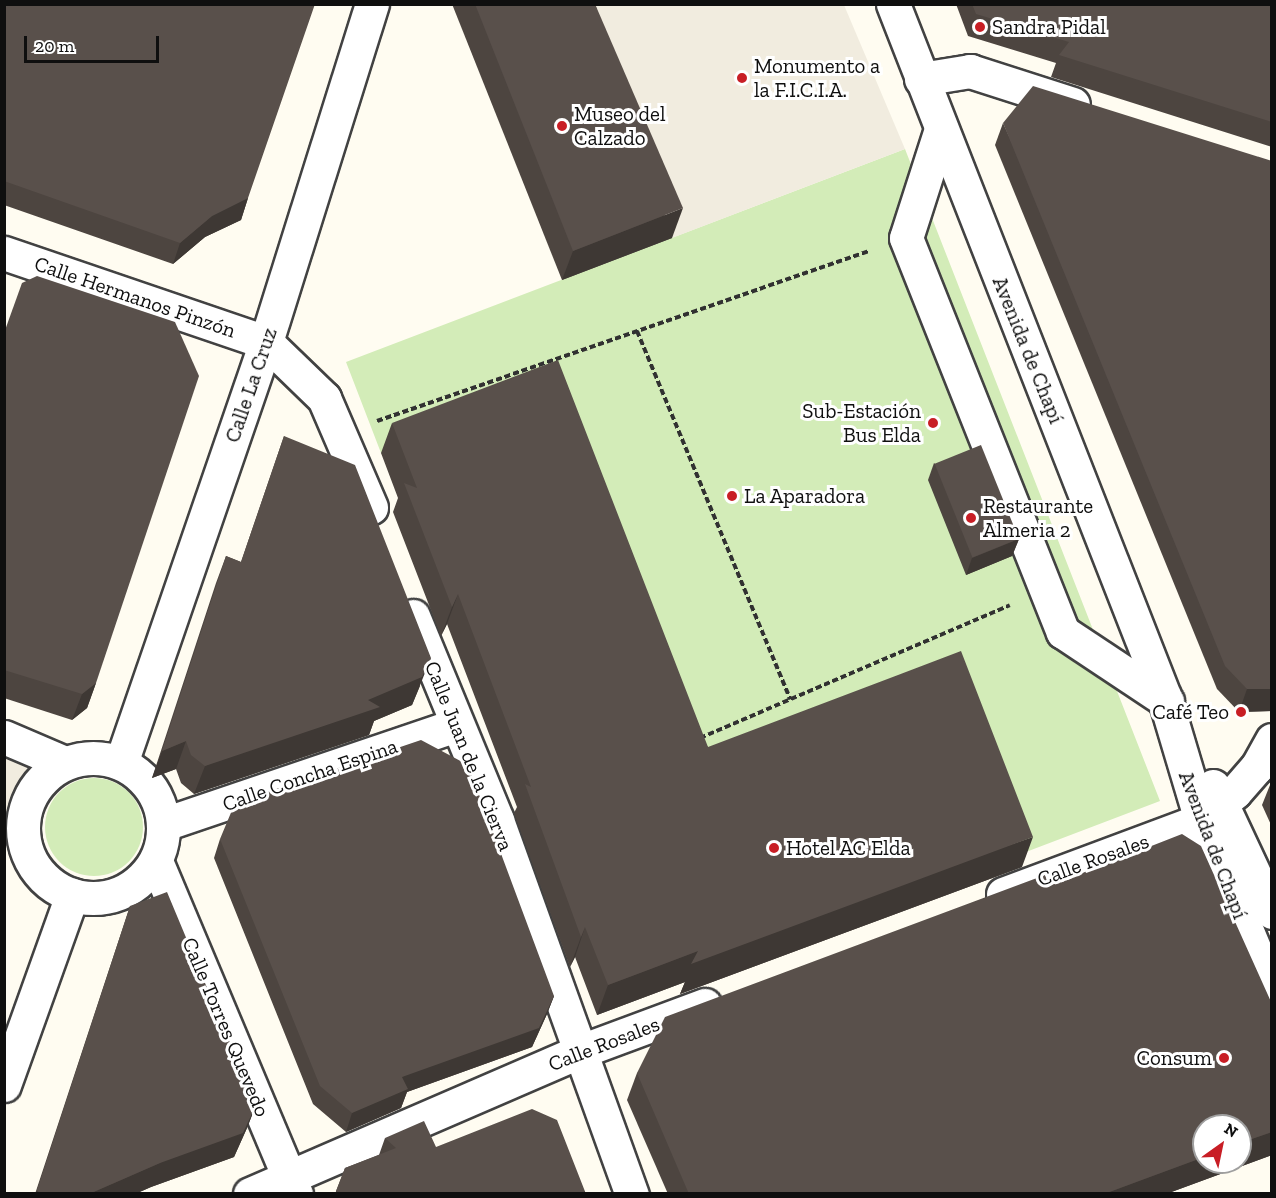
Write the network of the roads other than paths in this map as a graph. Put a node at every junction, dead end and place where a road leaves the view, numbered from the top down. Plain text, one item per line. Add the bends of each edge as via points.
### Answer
1 (372, 4) edge
2 (893, 4) edge
3 (921, 79) junction
4 (1104, 114) edge
5 (941, 129) junction
6 (4, 253) edge
7 (266, 342) junction
8 (383, 537) edge
9 (404, 592) edge
10 (1164, 696) junction
11 (456, 725) junction
12 (4, 737) edge
13 (1272, 740) edge
14 (65, 763) junction
15 (121, 763) junction
16 (1211, 812) junction
17 (164, 824) junction
18 (4, 861) edge
19 (156, 861) junction
20 (38, 871) junction
21 (72, 895) junction
22 (979, 903) edge
23 (1272, 912) edge
24 (1272, 991) edge
25 (736, 994) edge
26 (580, 1052) junction
27 (4, 1085) edge
28 (293, 1186) edge
29 (250, 1194) edge
30 (632, 1194) edge

1 - 7 street, Calle La Cruz
2 - 3 street, Avenida de Chapí
3 - 4 street via 970,71
3 - 5 street, Avenida de Chapí
5 - 10 street, Avenida de Chapí
5 - 10 street via 906,238 1063,632
6 - 7 street, Calle Hermanos Pinzón
7 - 8 street via 324,398
7 - 15 street, Calle La Cruz
9 - 11 street, Calle Juan de la Cierva
10 - 16 street, Avenida de Chapí
11 - 17 street, Calle Concha Espina
11 - 26 street, Calle Juan de la Cierva via 497,820
12 - 14 street
13 - 16 street via 1257,767
14 - 15 street via 83,758
14 - 20 street via 39,782 24,811 24,843
15 - 17 street via 147,781
16 - 22 street, Calle Rosales
16 - 23 street, Avenida de Chapí
16 - 24 street, Avenida de Chapí
17 - 19 street
18 - 20 street
19 - 21 street via 140,880 120,893 88,898
19 - 28 street, Calle Torres Quevedo
20 - 21 street via 47,882
21 - 27 street
25 - 26 street, Calle Rosales
26 - 28 street, Calle Rosales
26 - 30 street, Calle Juan de la Cierva
28 - 29 street, Calle Rosales

